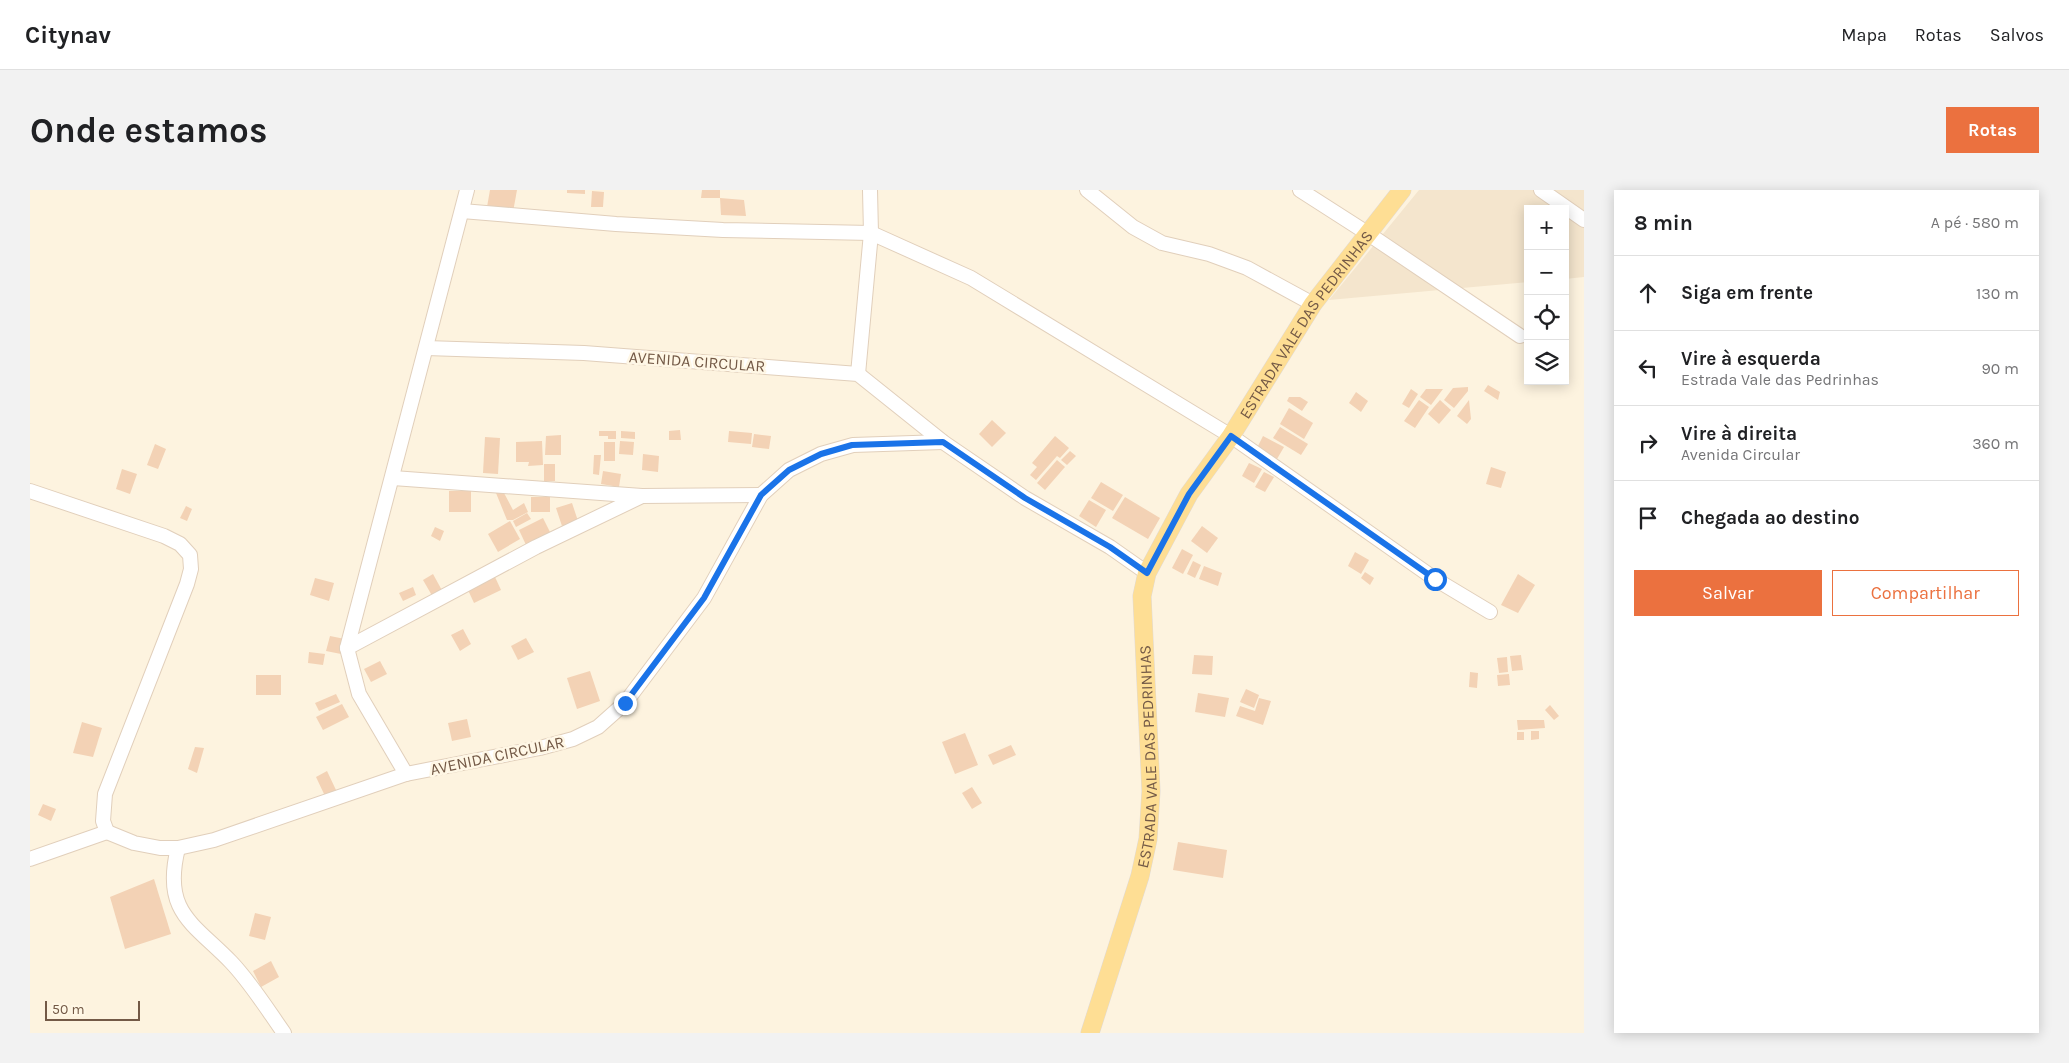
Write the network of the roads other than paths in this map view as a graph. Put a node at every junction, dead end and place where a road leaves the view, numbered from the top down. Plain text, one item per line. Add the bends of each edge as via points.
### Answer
1 (467, 190) edge
2 (870, 190) edge
3 (1087, 190) edge
4 (1300, 190) edge
5 (1402, 190) edge
6 (1541, 190) edge
7 (462, 211) junction
8 (1584, 220) edge
9 (871, 233) junction
10 (1367, 233) junction
11 (1313, 304) junction
12 (1520, 336) dead end
13 (426, 348) junction
14 (858, 374) junction
15 (1231, 436) junction
16 (943, 442) junction
17 (392, 478) junction
18 (30, 491) edge
19 (761, 495) junction
20 (642, 496) junction
21 (1147, 573) junction
22 (1490, 612) dead end
23 (347, 648) junction
24 (406, 774) junction
25 (107, 832) junction
26 (178, 848) junction
27 (30, 859) edge
28 (284, 1033) edge
29 (1090, 1033) edge

1 - 7 street
2 - 9 street
3 - 11 street via 1133,227 1162,243 1209,254 1247,268
4 - 10 street
5 - 10 main road, ESTRADA VALE DAS PEDRINHAS
6 - 8 street
7 - 9 street via 714,230
7 - 13 street
9 - 14 street
9 - 15 street via 971,278
10 - 11 main road, ESTRADA VALE DAS PEDRINHAS
10 - 12 street
11 - 15 main road, ESTRADA VALE DAS PEDRINHAS
13 - 14 street, AVENIDA CIRCULAR via 584,353
13 - 17 street
14 - 16 street
15 - 21 main road, ESTRADA VALE DAS PEDRINHAS via 1189,494
15 - 22 street via 1435,579
16 - 19 street, AVENIDA CIRCULAR via 852,445 821,454 789,470
16 - 21 street via 1025,498 1110,547
17 - 20 street
17 - 23 street
18 - 25 street via 164,536 180,544 190,555 187,584 105,794 103,821
19 - 20 street
19 - 24 street, AVENIDA CIRCULAR via 704,598 625,703 598,727 573,739 540,748
20 - 23 street via 536,547
21 - 29 main road, ESTRADA VALE DAS PEDRINHAS via 1142,596 1151,791 1148,839 1140,876
23 - 24 street via 359,694
24 - 26 street, AVENIDA CIRCULAR via 214,840
25 - 26 street, AVENIDA CIRCULAR via 134,843
25 - 27 street
26 - 28 street via 172,876 182,911 190,924 231,962

